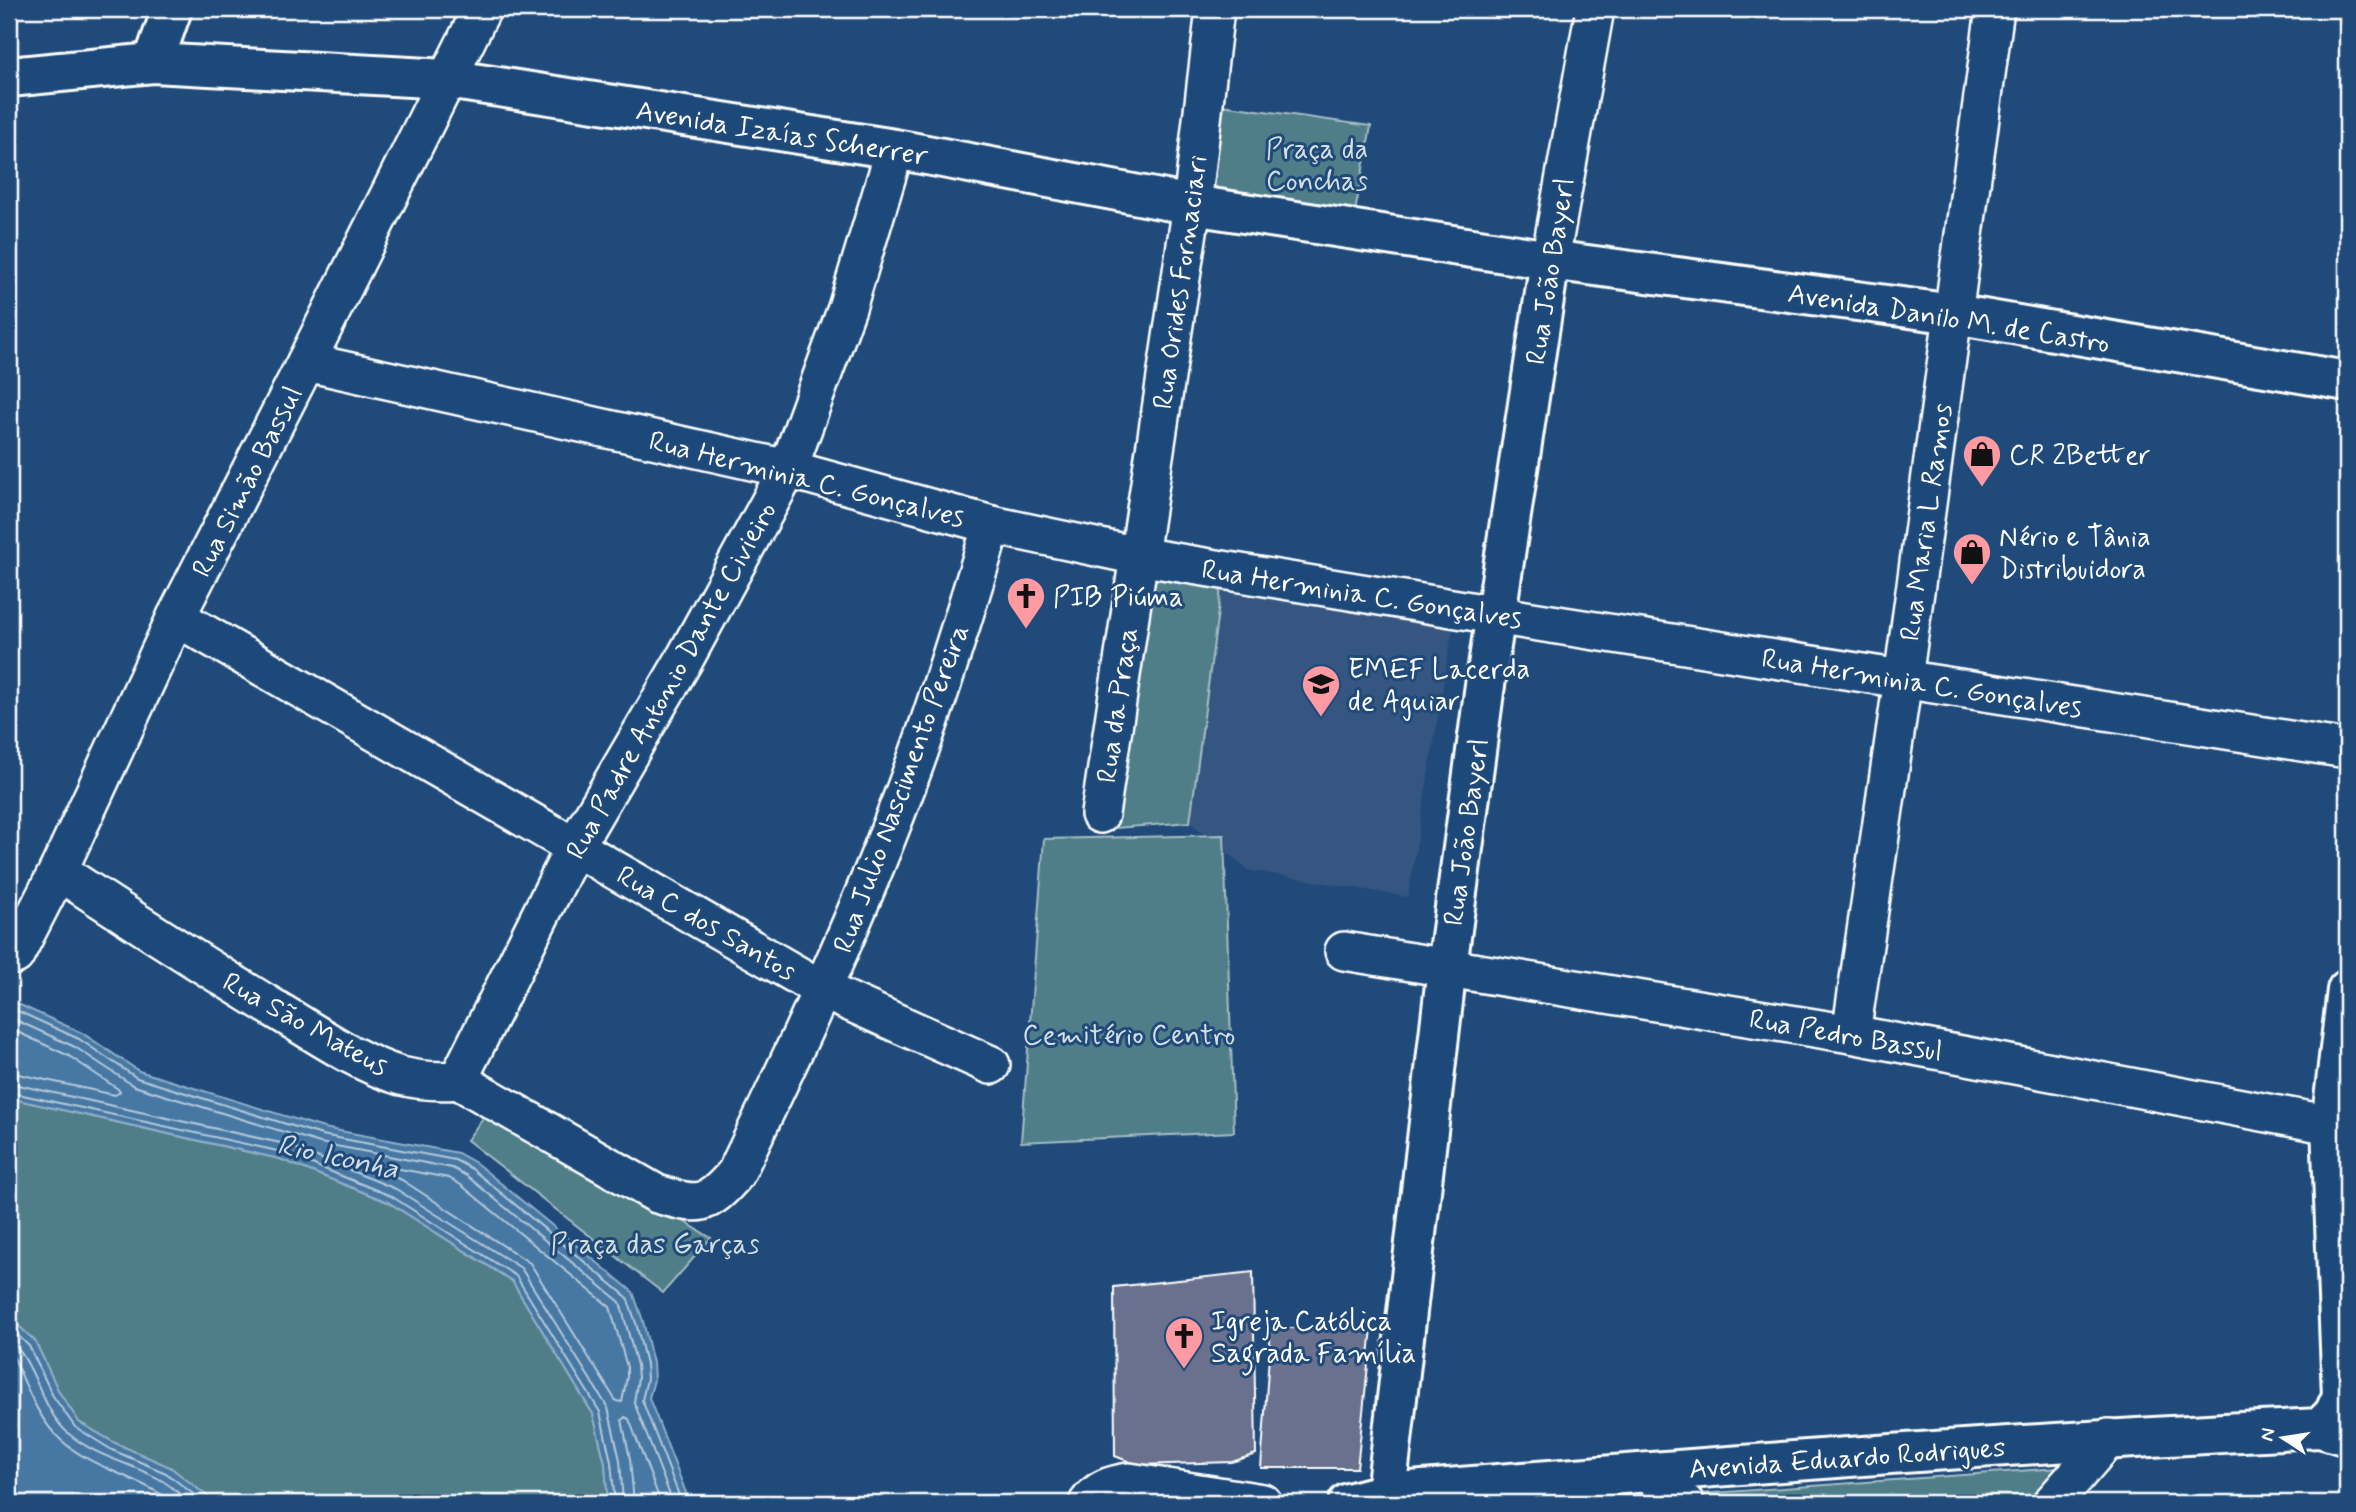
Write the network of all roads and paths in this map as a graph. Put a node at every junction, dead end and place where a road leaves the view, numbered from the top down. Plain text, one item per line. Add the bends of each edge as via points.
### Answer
1 (172, 9) edge
2 (482, 9) edge
3 (1215, 9) edge
4 (1595, 9) edge
5 (1995, 9) edge
6 (152, 63) junction
7 (9, 77) edge
8 (447, 79) junction
9 (895, 149) junction
10 (1192, 205) junction
11 (1550, 260) junction
12 (1954, 314) junction
13 (306, 362) junction
14 (2347, 381) edge
15 (788, 469) junction
16 (992, 525) junction
17 (1138, 556) junction
18 (1494, 615) junction
19 (176, 617) junction
20 (1903, 679) junction
21 (2347, 749) edge
22 (1100, 814) dead end
23 (575, 846) junction
24 (58, 871) junction
25 (1344, 951) dead end
26 (15, 955) dead end
27 (1447, 967) junction
28 (823, 990) junction
29 (2347, 990) edge
30 (1851, 1034) junction
31 (991, 1065) dead end
32 (458, 1080) junction
33 (2339, 1125) edge
34 (2344, 1395) edge
35 (2334, 1432) edge
36 (2109, 1438) junction
37 (1647, 1472) junction
38 (1386, 1493) junction
39 (1088, 1503) edge
40 (1263, 1503) edge
41 (1348, 1503) edge
42 (1685, 1503) edge
43 (2052, 1503) edge

1 - 6 main road
2 - 8 street, Rua Simão Bassul
3 - 10 street, Rua Orides Fornaciari
4 - 11 street, Rua João Bayerl
5 - 12 street, Rua Maria L Ramos
6 - 7 main road, Avenida Izaías Scherrer
6 - 8 main road, Avenida Izaías Scherrer
8 - 9 main road, Avenida Izaías Scherrer
8 - 13 street, Rua Simão Bassul
9 - 10 main road, Avenida Izaías Scherrer
9 - 15 street, Rua Padre Antonio Dante Civieiro via 847,308
10 - 11 main road, Avenida Izaías Scherrer
10 - 17 street, Rua Orides Fornaciari
11 - 12 main road, Avenida Danilo M. de Castro
11 - 18 main road, Rua João Bayerl
12 - 14 main road, Avenida Danilo M. de Castro
12 - 20 street, Rua Maria L Ramos
13 - 15 street, Rua Herminia C. Gonçalves
13 - 19 street, Rua Simão Bassul
15 - 16 street, Rua Herminia C. Gonçalves
15 - 23 street, Rua Padre Antonio Dante Civieiro
16 - 17 street, Rua Herminia C. Gonçalves
16 - 28 street, Rua Julio Nascimento Pereira via 915,765
17 - 18 street, Rua Herminia C. Gonçalves
17 - 22 street, Rua da Praça
18 - 20 street, Rua Herminia C. Gonçalves
18 - 27 main road, Rua João Bayerl
19 - 23 street, Rua C dos Santos
19 - 24 street, Rua Simão Bassul
20 - 21 street, Rua Herminia C. Gonçalves
20 - 30 street, Rua Maria L Ramos
23 - 28 street, Rua C dos Santos
23 - 32 street, Rua Padre Antonio Dante Civieiro
24 - 26 street, Rua Simão Bassul
24 - 32 street, Rua São Mateus via 180,952 371,1064 429,1083
25 - 27 street, Rua Pedro Bassul
27 - 30 street, Rua Pedro Bassul
27 - 38 main road, Rua João Bayerl
28 - 31 street, Rua C dos Santos
28 - 32 street, Rua Julio Nascimento Pereira via 736,1173 718,1195 692,1204 657,1194
29 - 33 main road
30 - 33 street, Rua Pedro Bassul
33 - 34 main road
34 - 35 main road via 2334,1414
35 - 36 main road, Avenida Eduardo Rodrigues
36 - 37 main road, Avenida Eduardo Rodrigues
36 - 43 street
37 - 38 main road, Avenida Eduardo Rodrigues
37 - 42 street
38 - 41 main road, Avenida Eduardo Rodrigues
39 - 40 street via 1108,1486 1129,1482

